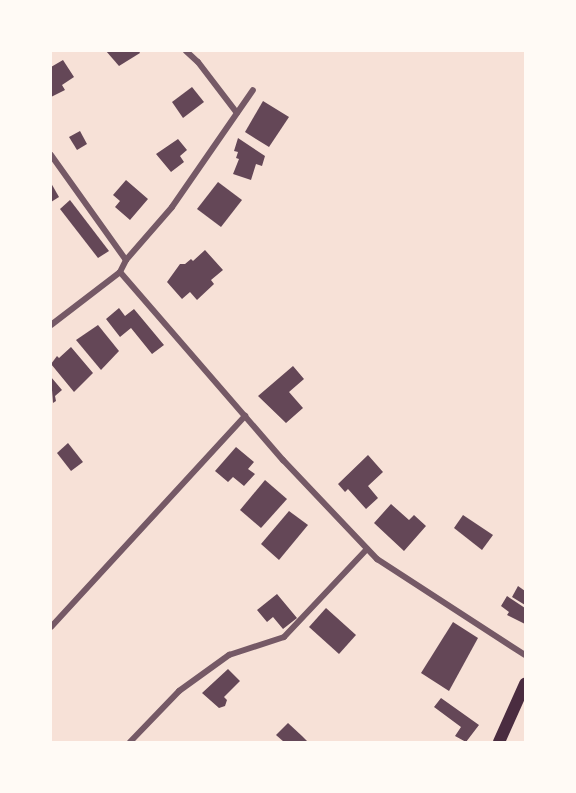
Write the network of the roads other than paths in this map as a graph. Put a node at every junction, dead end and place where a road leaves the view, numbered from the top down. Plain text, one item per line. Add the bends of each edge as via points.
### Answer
1 (186, 51) edge
2 (253, 90) dead end
3 (237, 113) junction
4 (51, 155) edge
5 (126, 260) junction
6 (120, 272) junction
7 (51, 325) edge
8 (244, 416) junction
9 (367, 549) junction
10 (51, 627) edge
11 (525, 655) edge
12 (525, 684) edge
13 (130, 742) edge
14 (499, 742) edge

1 - 3 street
2 - 3 street
3 - 5 street via 172,207
4 - 5 street
5 - 6 street
6 - 7 street
6 - 8 street
8 - 9 street
8 - 10 street
9 - 11 street
9 - 13 street via 284,637 229,655 179,691
12 - 14 main road

